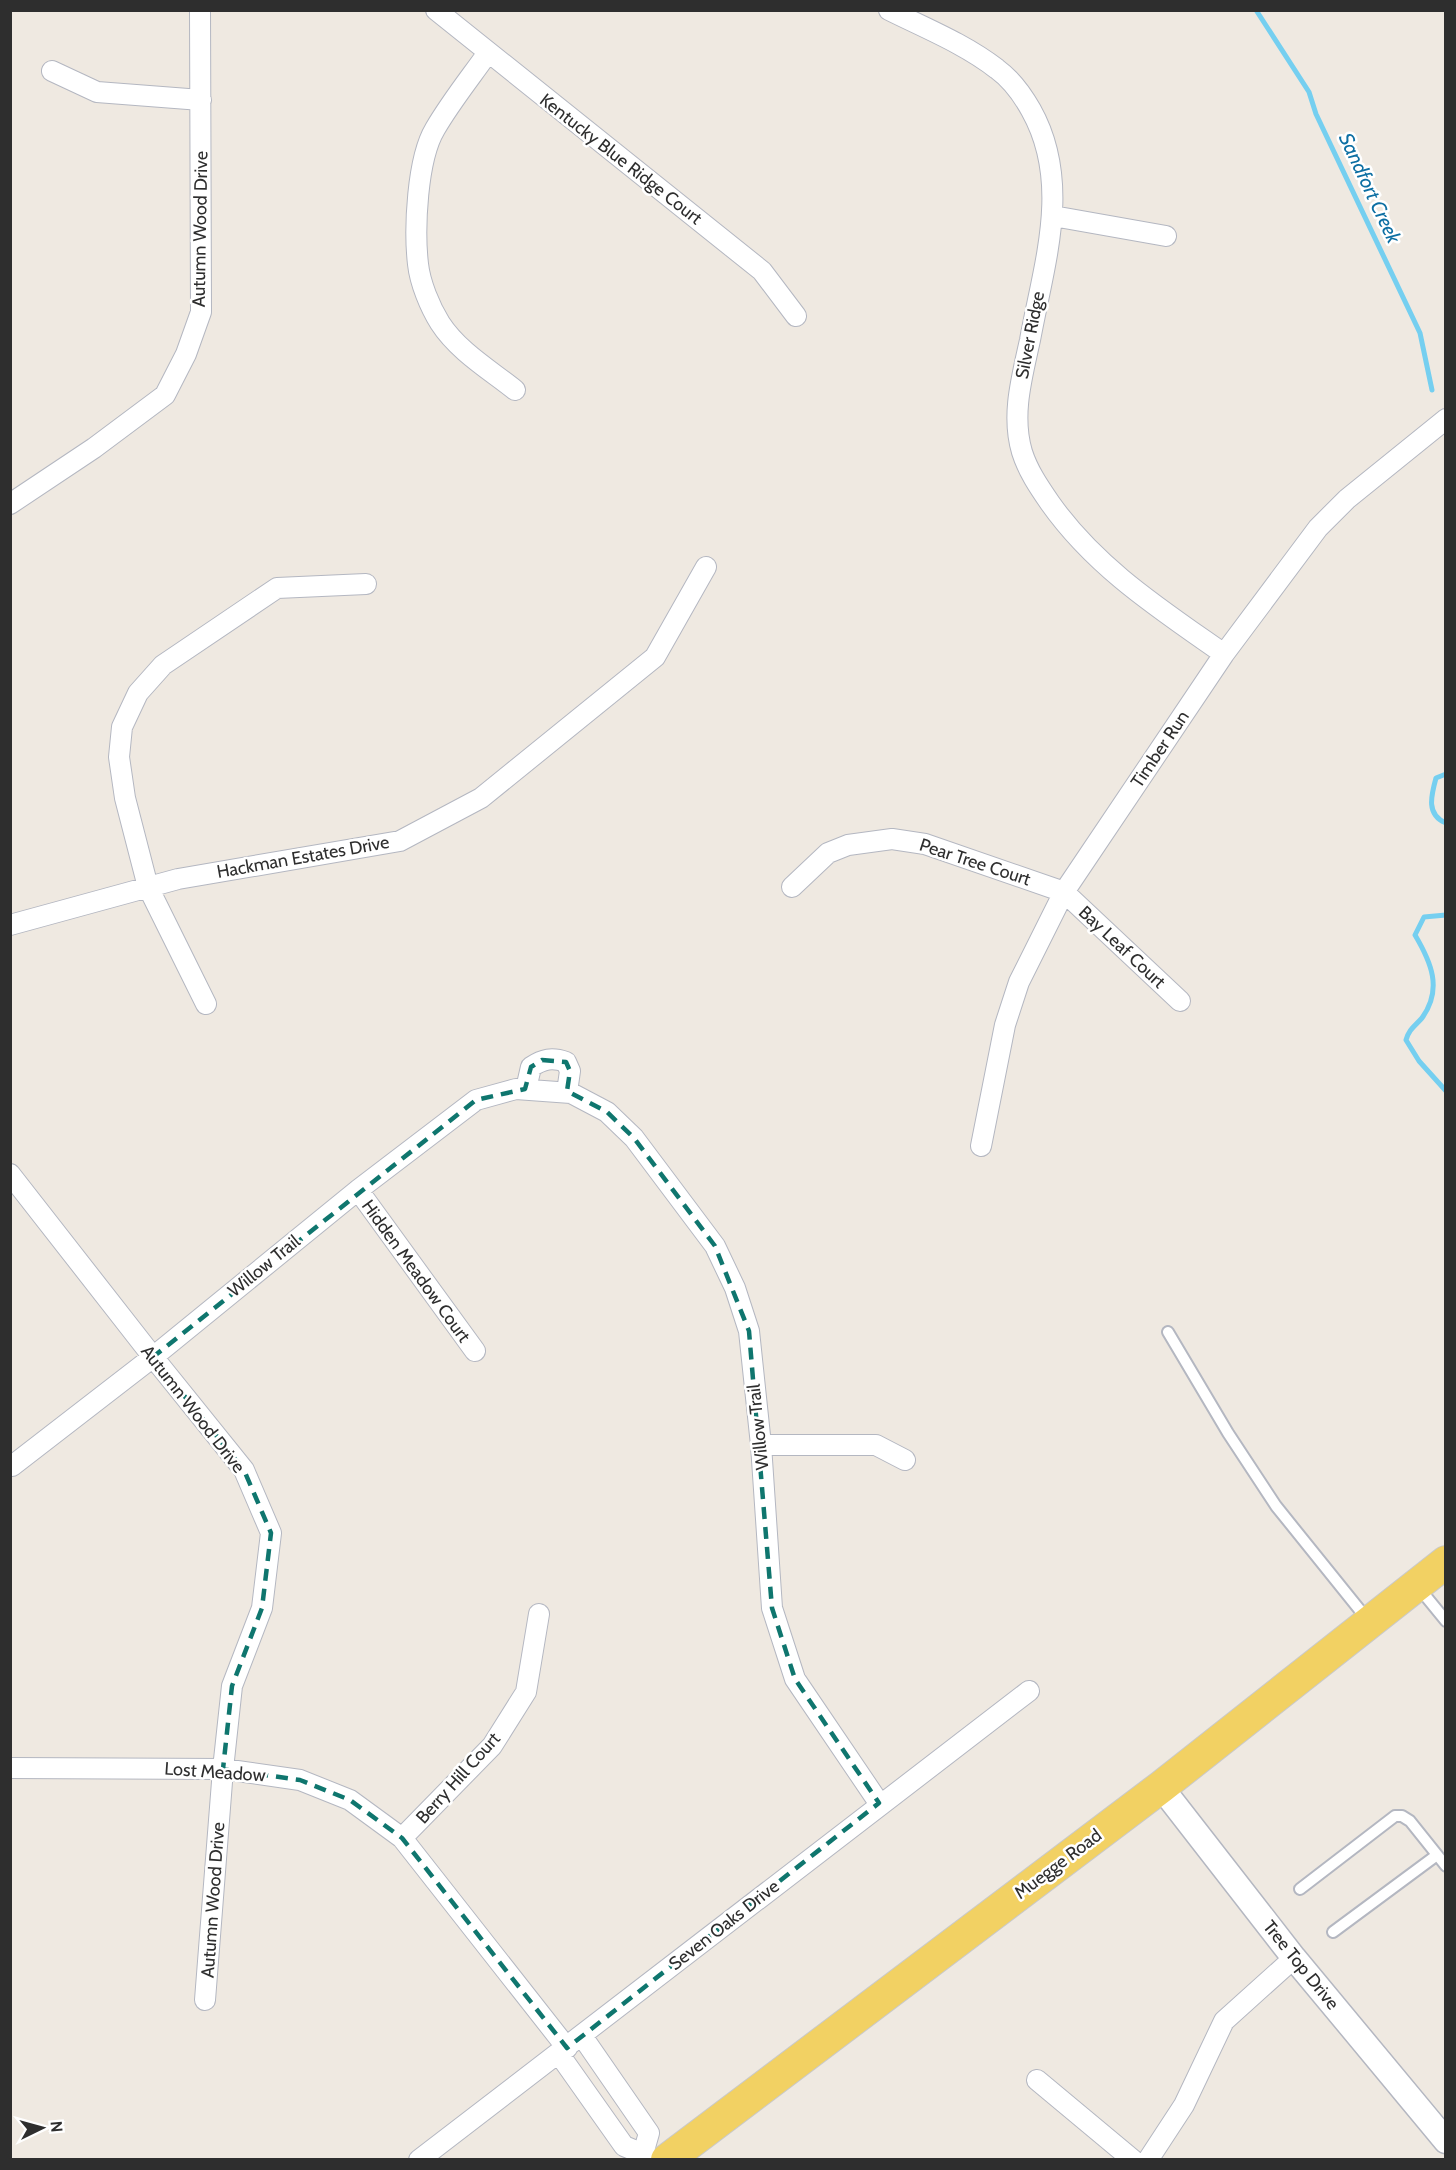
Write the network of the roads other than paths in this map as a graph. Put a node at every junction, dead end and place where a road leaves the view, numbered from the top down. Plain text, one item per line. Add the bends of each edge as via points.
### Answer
1 (200, 10) edge
2 (436, 10) edge
3 (889, 10) edge
4 (487, 54) junction
5 (52, 71) dead end
6 (201, 100) junction
7 (1053, 216) junction
8 (1166, 236) dead end
9 (796, 316) dead end
10 (515, 390) dead end
11 (1446, 418) edge
12 (10, 504) edge
13 (706, 567) dead end
14 (366, 584) dead end
15 (1224, 654) junction
16 (148, 887) junction
17 (792, 887) dead end
18 (1064, 892) junction
19 (10, 925) edge
20 (1180, 1001) dead end
21 (206, 1004) dead end
22 (526, 1089) junction
23 (567, 1092) junction
24 (981, 1146) dead end
25 (11, 1177) edge
26 (357, 1190) junction
27 (1168, 1332) dead end
28 (475, 1351) dead end
29 (153, 1357) junction
30 (761, 1445) junction
31 (905, 1460) dead end
32 (12, 1466) edge
33 (1446, 1562) edge
34 (1417, 1585) junction
35 (539, 1614) dead end
36 (1446, 1621) edge
37 (1369, 1622) junction
38 (1029, 1691) dead end
39 (10, 1768) edge
40 (223, 1769) junction
41 (1161, 1787) junction
42 (879, 1803) junction
43 (402, 1838) junction
44 (1437, 1855) junction
45 (1446, 1866) edge
46 (1300, 1889) dead end
47 (1333, 1932) dead end
48 (1294, 1958) junction
49 (206, 2000) dead end
50 (569, 2046) junction
51 (1037, 2080) dead end
52 (1446, 2141) edge
53 (652, 2158) edge
54 (419, 2160) edge
55 (1133, 2160) edge
56 (1148, 2160) edge

1 - 6 street, Autumn Wood Drive
2 - 4 street, Kentucky Blue Ridge Court
3 - 7 street, Silver Ridge via 965,48 998,69 1021,91 1049,151 1054,183
4 - 9 street, Kentucky Blue Ridge Court via 762,271
4 - 10 street via 434,130 417,207 418,265 441,324 466,352
5 - 6 street via 97,92
6 - 12 street, Autumn Wood Drive via 201,312 186,354 165,395
7 - 8 street
7 - 15 street, Silver Ridge via 1019,394 1017,424 1022,453 1034,480 1091,553 1131,588
11 - 15 street, Timber Run via 1355,492 1318,528
13 - 16 street, Hackman Estates Drive via 655,657 481,798 400,841
14 - 16 street via 277,588 163,665 138,693 122,727 119,757 125,798
15 - 18 street, Timber Run
16 - 19 street, Hackman Estates Drive
16 - 21 street
17 - 18 street, Pear Tree Court via 828,853 848,845 892,839 925,844
18 - 20 street, Bay Leaf Court
18 - 24 street, Timber Run via 1018,982 1005,1025
22 - 23 street, Willow Trail
22 - 23 street via 531,1067 556,1058 566,1062 570,1071
22 - 26 street, Willow Trail via 476,1100
23 - 30 street, Willow Trail via 607,1112 634,1138 715,1246 749,1331
25 - 29 street, Autumn Wood Drive
26 - 28 street, Hidden Meadow Court
26 - 29 street, Willow Trail
27 - 37 lane via 1276,1506
29 - 32 street, Willow Trail
29 - 40 street, Autumn Wood Drive via 244,1470 271,1533 262,1608 232,1686
30 - 31 street via 876,1445
30 - 42 street, Willow Trail via 772,1608 795,1679
33 - 34 main road, Muegge Road
34 - 36 lane
34 - 37 main road, Muegge Road
35 - 43 street, Berry Hill Court via 526,1692 492,1746
37 - 41 main road, Muegge Road
38 - 42 street, Seven Oaks Drive
39 - 40 street, Lost Meadow
40 - 43 street, Lost Meadow via 300,1780 350,1800
40 - 49 street, Autumn Wood Drive
41 - 48 street, Tree Top Drive
41 - 53 main road, Muegge Road
42 - 50 street, Seven Oaks Drive
43 - 50 street
44 - 45 lane
44 - 46 lane via 1410,1821 1395,1816
44 - 47 lane
48 - 52 street, Tree Top Drive
48 - 56 street via 1224,2021 1184,2105
50 - 53 street via 649,2133
50 - 53 street via 624,2146
50 - 54 street, Seven Oaks Drive
51 - 55 street

